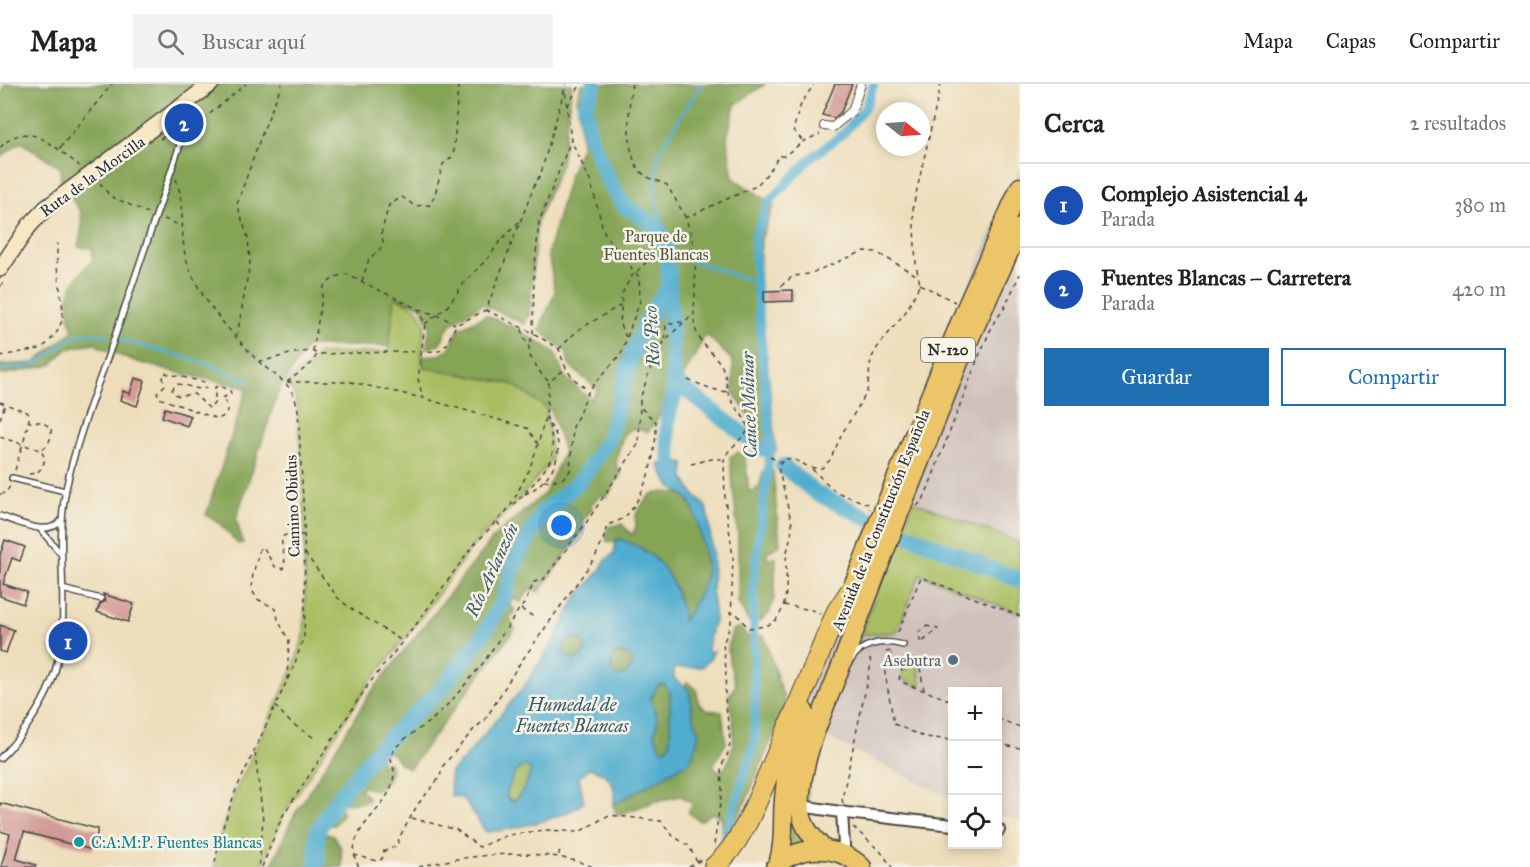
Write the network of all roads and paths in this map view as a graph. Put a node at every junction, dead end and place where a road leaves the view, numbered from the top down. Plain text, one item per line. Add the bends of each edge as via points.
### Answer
1 (112, 84) edge
2 (211, 84) edge
3 (246, 84) edge
4 (282, 84) edge
5 (458, 84) edge
6 (566, 84) edge
7 (581, 84) edge
8 (632, 84) edge
9 (814, 84) edge
10 (861, 84) edge
11 (941, 84) edge
12 (565, 89) junction
13 (197, 94) junction
14 (567, 106) junction
15 (186, 126) junction
16 (824, 126) joint
17 (571, 140) junction
18 (804, 141) junction
19 (153, 144) dead end
20 (0, 148) edge
21 (58, 150) junction
22 (172, 170) junction
23 (94, 175) junction
24 (1017, 193) edge
25 (156, 216) junction
26 (685, 218) junction
27 (521, 219) junction
28 (183, 226) junction
29 (1020, 228) edge
30 (57, 243) dead end
31 (1000, 250) dead end
32 (655, 254) dead end
33 (635, 272) junction
34 (2, 274) edge
35 (1020, 274) edge
36 (917, 276) junction
37 (361, 281) junction
38 (920, 284) junction
39 (782, 286) dead end
40 (0, 287) edge
41 (621, 304) junction
42 (966, 308) junction
43 (418, 309) junction
44 (486, 310) junction
45 (693, 314) junction
46 (436, 315) junction
47 (683, 322) junction
48 (425, 324) junction
49 (456, 325) junction
50 (522, 328) junction
51 (533, 333) junction
52 (237, 337) junction
53 (627, 338) junction
54 (665, 340) junction
55 (529, 347) junction
56 (559, 349) junction
57 (313, 351) junction
58 (422, 352) junction
59 (317, 354) junction
60 (0, 356) edge
61 (259, 361) junction
62 (565, 369) junction
63 (688, 380) dead end
64 (286, 382) junction
65 (549, 382) junction
66 (589, 390) junction
67 (728, 393) junction
68 (423, 398) junction
69 (0, 402) edge
70 (5, 404) junction
71 (639, 406) junction
72 (546, 414) junction
73 (218, 418) joint
74 (0, 419) edge
75 (29, 422) junction
76 (549, 425) junction
77 (0, 437) edge
78 (538, 445) junction
79 (21, 450) dead end
80 (40, 450) junction
81 (770, 457) dead end
82 (724, 460) junction
83 (780, 462) junction
84 (691, 464) dead end
85 (16, 466) dead end
86 (18, 469) dead end
87 (812, 469) junction
88 (25, 474) dead end
89 (12, 478) dead end
90 (544, 481) junction
91 (65, 491) junction
92 (524, 494) junction
93 (510, 507) junction
94 (913, 509) dead end
95 (0, 516) edge
96 (63, 519) junction
97 (497, 521) junction
98 (883, 524) junction
99 (41, 530) junction
100 (304, 535) junction
101 (507, 548) dead end
102 (305, 553) junction
103 (61, 554) junction
104 (853, 587) junction
105 (62, 589) junction
106 (101, 599) dead end
107 (783, 605) junction
108 (520, 608) junction
109 (730, 612) junction
110 (1020, 616) edge
111 (534, 617) dead end
112 (832, 622) junction
113 (938, 629) joint
114 (898, 632) dead end
115 (402, 641) junction
116 (867, 644) junction
117 (903, 645) dead end
118 (886, 652) dead end
119 (850, 662) dead end
120 (846, 672) dead end
121 (286, 681) junction
122 (924, 690) junction
123 (948, 699) edge
124 (275, 706) junction
125 (828, 718) dead end
126 (1002, 720) edge
127 (825, 727) dead end
128 (1020, 727) edge
129 (316, 739) dead end
130 (948, 739) edge
131 (1002, 745) edge
132 (812, 746) junction
133 (1020, 748) edge
134 (255, 752) junction
135 (0, 758) edge
136 (801, 806) junction
137 (844, 813) junction
138 (411, 818) junction
139 (948, 825) edge
140 (714, 846) dead end
141 (560, 847) dead end
142 (834, 852) junction
143 (354, 855) junction
144 (559, 856) junction
145 (705, 862) edge
146 (777, 866) edge
147 (214, 867) edge
148 (261, 867) edge
149 (359, 867) edge
150 (419, 867) edge
151 (592, 867) edge
152 (689, 867) edge
153 (862, 867) edge
154 (892, 867) edge

1 - 21 path
2 - 13 main road
3 - 15 path, Ruta de la Morcilla via 200,122
4 - 52 path via 237,204 248,238 250,262
5 - 37 path via 454,150 443,164 430,205 415,206 402,197 389,205 381,248 369,260
6 - 12 path
7 - 14 path
8 - 26 path via 628,101 634,160 650,179 667,185
9 - 18 path via 801,104 793,130
10 - 16 street via 850,113 833,128
11 - 36 path via 913,207
12 - 14 path
12 - 27 path via 541,173
13 - 15 lane
13 - 23 main road
14 - 17 path
15 - 19 path, Ruta de la Morcilla via 170,131
15 - 22 lane
16 - 18 path via 820,134
17 - 33 path via 591,183 607,238
17 - 51 path via 539,222
18 - 26 path via 778,156 756,186
20 - 21 path via 12,137 28,133
21 - 23 path
22 - 25 lane
22 - 28 path, Camino Obidus via 180,193
23 - 25 path via 110,196
23 - 34 main road via 46,208 28,226
24 - 31 lane
24 - 42 highway, Avenida de la Constitución Española / N-120
25 - 28 path
25 - 91 lane
26 - 45 path via 694,248
27 - 44 path
27 - 46 path
28 - 52 path, Camino Obidus via 186,261 193,277 211,307
29 - 98 highway, Avenida de la Constitución Española / N-120 via 986,294
30 - 60 path via 63,310 57,332 39,350
32 - 33 path
33 - 41 path via 622,294
33 - 53 path via 639,277 640,301
34 - 40 path
35 - 94 path via 984,343 923,500
36 - 38 path
36 - 39 path via 876,252 864,251 809,274 793,276
37 - 43 path
37 - 57 path via 346,274 324,286
38 - 42 path
38 - 87 path via 907,310 871,359 867,392 830,460 822,468
41 - 53 path via 620,325
41 - 56 path via 578,330
42 - 98 highway, Avenida de la Constitución Española / N-120
43 - 46 path
43 - 48 path
44 - 49 path
44 - 50 path
45 - 47 path
45 - 67 path via 703,344 724,371
46 - 48 path
46 - 49 path
47 - 54 path
47 - 54 path via 666,324
48 - 58 path
49 - 58 path via 439,351
50 - 51 path
50 - 55 path
51 - 55 path
51 - 56 path
52 - 61 path, Camino Obidus
53 - 66 path via 621,354
54 - 71 path via 652,363
55 - 65 path via 530,356
56 - 62 path
57 - 59 path
57 - 61 path
58 - 59 path
58 - 68 path via 418,379
59 - 64 path via 312,363
61 - 64 path, Camino Obidus
62 - 65 path
62 - 66 path
63 - 67 path
64 - 68 path via 351,382
64 - 100 path, Camino Obidus via 295,395 298,410
65 - 72 path
66 - 90 path via 573,427 570,471 562,479
67 - 82 path via 747,422 748,431
68 - 78 path via 527,428
69 - 70 path
70 - 74 path
70 - 75 path via 27,412
71 - 108 path via 639,443 544,579 534,582
71 - 138 path via 656,422 654,457 644,486 627,516 607,525 594,559 485,720 442,767 440,777 417,804
72 - 76 path
72 - 78 path
73 - 73 path via 228,411 228,403 222,399 231,394 230,390 215,387 210,409 195,394 178,397 172,390 176,384 202,389 206,388 205,382 163,375 165,385 156,393 159,398
75 - 79 path, bridge
75 - 80 path via 42,422 51,428 48,443
76 - 90 path via 556,436 558,455
76 - 92 path via 550,462
77 - 80 path
78 - 93 path
80 - 88 path via 44,455 42,468 37,473
81 - 83 path
82 - 84 path
82 - 109 path via 732,546
83 - 87 path via 791,458
83 - 107 path via 792,524
85 - 86 path
87 - 98 path via 836,492 868,504
89 - 91 lane
90 - 92 path
91 - 96 lane
92 - 93 path
93 - 97 path
95 - 99 lane
96 - 99 lane via 53,528
96 - 103 lane
97 - 101 path via 508,538
97 - 115 path via 471,548
98 - 104 highway, Avenida de la Constitución Española / N-120
98 - 132 highway, Avenida de la Constitución Española / N-120
99 - 103 lane
100 - 102 path, Camino Obidus
100 - 121 path via 282,537 282,569 274,566 260,548 251,588 257,599 277,612 289,641
102 - 115 path via 338,598
102 - 121 path, Camino Obidus via 304,636
103 - 105 lane
104 - 112 highway
104 - 146 highway, Avenida de la Constitución Española / N-120 via 793,747 784,795 783,849
105 - 106 lane
105 - 135 lane via 61,641 51,683 24,729
107 - 109 path via 778,618 762,627 748,628 736,613
107 - 112 path via 812,610
108 - 111 path
108 - 143 path via 453,699 394,749 391,759 395,779 359,831
109 - 140 path via 723,644 730,741 721,767 723,790
110 - 114 path via 921,577
112 - 145 highway via 742,830 729,852
113 - 113 path via 929,636 921,643 918,633 923,627
115 - 148 path via 368,685 282,817
116 - 117 lane
116 - 119 lane
116 - 137 path via 871,664 842,799
118 - 130 path via 892,651 885,674 894,724 924,736
120 - 125 lane
121 - 124 path, Camino Obidus
122 - 122 path via 899,679 903,667 919,663
122 - 123 path
124 - 129 path via 291,723
124 - 134 path, Camino Obidus
126 - 128 path
127 - 132 lane
131 - 133 path
132 - 136 highway, Avenida de la Constitución Española / N-120
134 - 147 path, Camino Obidus via 235,792
134 - 148 path via 263,820
136 - 137 street
136 - 142 highway, Avenida de la Constitución Española / N-120 via 806,827
137 - 139 street
137 - 142 street via 844,844
137 - 154 path
138 - 143 path via 397,846 384,850 382,859
138 - 145 path via 457,830 479,847 508,835 546,830 579,832 609,815 661,821
141 - 144 path
142 - 146 highway, N-120 via 808,850
142 - 153 highway, N-120
143 - 149 path
144 - 150 path via 468,857
144 - 151 path
145 - 152 path

